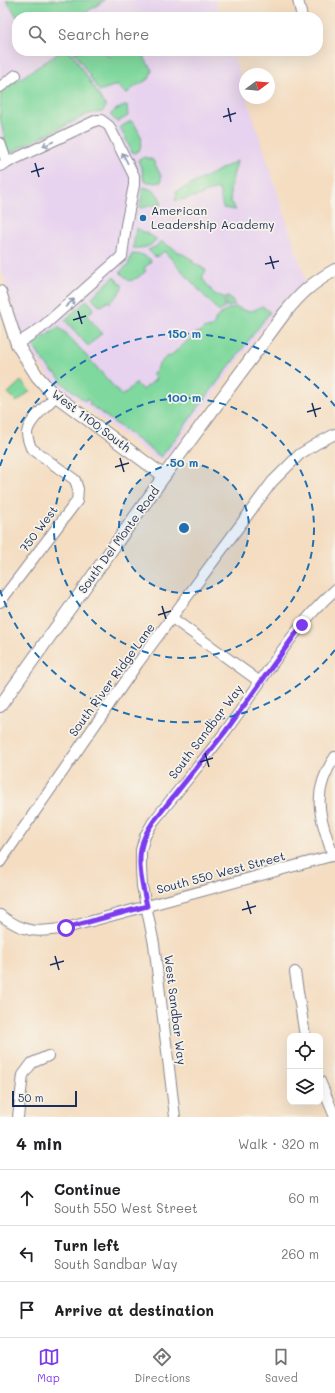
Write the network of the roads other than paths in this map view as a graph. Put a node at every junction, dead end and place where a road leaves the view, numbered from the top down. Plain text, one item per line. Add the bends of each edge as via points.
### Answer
1 (298, 0) edge
2 (301, 12) edge
3 (16, 75) dead end
4 (0, 87) edge
5 (0, 143) edge
6 (3, 165) edge
7 (335, 270) edge
8 (0, 292) edge
9 (17, 344) junction
10 (56, 396) junction
11 (335, 434) edge
12 (164, 476) junction
13 (335, 590) edge
14 (0, 602) edge
15 (172, 618) junction
16 (260, 682) junction
17 (0, 706) edge
18 (335, 756) edge
19 (334, 855) edge
20 (0, 862) edge
21 (147, 906) junction
22 (0, 915) edge
23 (295, 972) dead end
24 (305, 1033) edge
25 (48, 1056) dead end
26 (323, 1088) edge
27 (18, 1117) edge
28 (175, 1117) edge
29 (335, 1117) edge

1 - 2 street
3 - 4 street
5 - 6 street
9 -> 6 street via 41,328 122,256 134,176 109,126 101,120
7 - 12 street, South Del Monte Road via 316,281 298,297
8 - 9 street, West 1100 South
9 - 10 street, West 1100 South via 37,376
10 - 12 street, West 1100 South
10 - 14 street, 750 West via 30,424 28,440 32,448 75,480 78,489 77,501
11 - 15 street, South River Ridge Lane via 300,454 272,482
12 - 17 street, South Del Monte Road
13 - 16 street, South Sandbar Way via 302,625
15 - 16 street
15 - 20 street, South River Ridge Lane
16 - 21 street, South Sandbar Way via 145,836 140,850 142,886
18 - 19 street via 321,783 319,798 322,822
19 - 21 street, South 550 West Street
21 - 22 street, South 550 West Street via 46,932 20,928
21 - 28 street, West Sandbar Way
23 - 24 street
25 - 27 street via 32,1063 23,1074
26 - 29 street

